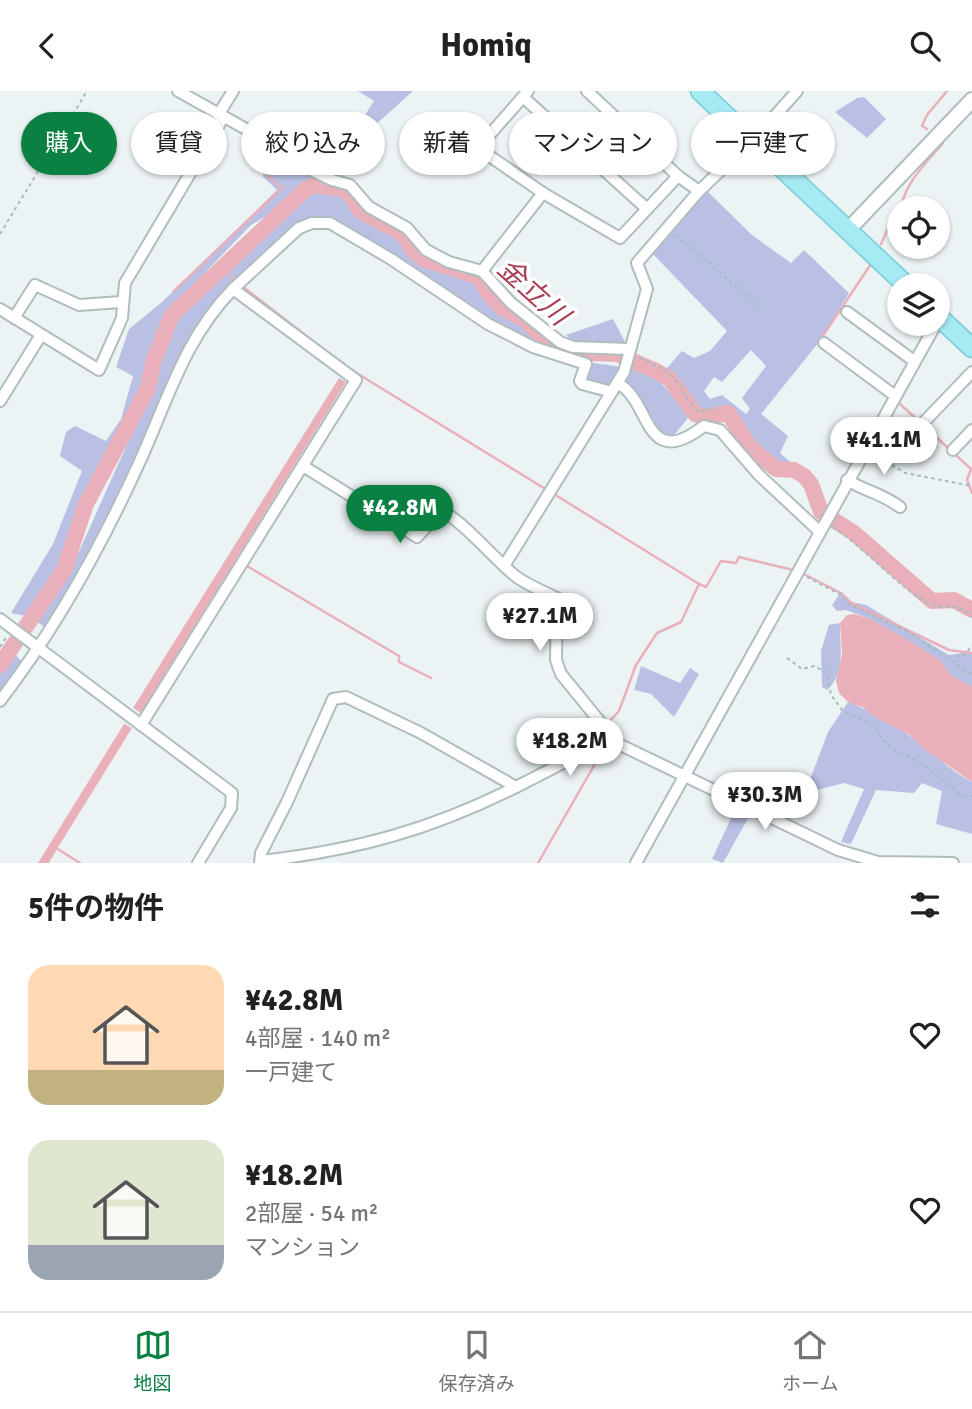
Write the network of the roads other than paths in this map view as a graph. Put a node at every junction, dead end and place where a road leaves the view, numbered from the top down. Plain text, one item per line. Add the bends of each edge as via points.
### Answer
1 (178, 91) edge
2 (233, 91) edge
3 (587, 91) edge
4 (700, 91) edge
5 (797, 91) edge
6 (525, 94) edge
7 (970, 106) edge
8 (212, 112) edge
9 (222, 112) edge
10 (722, 112) edge
11 (778, 112) edge
12 (227, 120) edge
13 (495, 128) edge
14 (495, 160) edge
15 (187, 175) edge
16 (715, 175) edge
17 (789, 175) edge
18 (678, 176) junction
19 (699, 191) junction
20 (543, 193) junction
21 (648, 209) junction
22 (848, 230) junction
23 (482, 271) junction
24 (893, 273) edge
25 (233, 289) junction
26 (121, 302) junction
27 (0, 309) edge
28 (846, 312) dead end
29 (14, 318) junction
30 (950, 329) edge
31 (41, 335) junction
32 (928, 336) edge
33 (824, 343) dead end
34 (972, 348) edge
35 (628, 349) junction
36 (914, 361) junction
37 (972, 372) edge
38 (614, 388) junction
39 (894, 395) junction
40 (0, 401) edge
41 (924, 422) dead end
42 (972, 429) edge
43 (953, 450) dead end
44 (303, 466) junction
45 (847, 480) junction
46 (900, 507) dead end
47 (821, 528) junction
48 (504, 566) junction
49 (0, 619) edge
50 (35, 644) junction
51 (0, 701) edge
52 (136, 720) junction
53 (606, 738) junction
54 (684, 777) junction
55 (516, 787) junction
56 (858, 859) edge
57 (260, 862) edge
58 (198, 863) edge
59 (636, 863) edge
60 (953, 863) edge

1 - 8 street
2 - 9 street
3 - 18 street
4 - 10 main road
5 - 11 street
6 - 13 street
6 - 21 street
7 - 22 street
12 - 23 street via 262,138 280,155 350,185 369,207 407,228 426,250
14 - 20 street
15 - 26 street via 125,283
16 - 19 street
17 - 22 main road
18 - 19 street
18 - 21 street
19 - 35 street via 637,263 647,289
20 - 21 street via 620,238
20 - 23 street
22 - 24 main road
23 - 35 street via 511,303 560,342 573,347
25 - 38 street via 299,228 330,223 488,324 533,347 586,364 582,384
25 - 44 street via 356,380
25 - 50 street via 207,318 186,353 94,556
26 - 29 street via 79,305 35,285
26 - 31 street via 122,318 99,370
27 - 29 street
28 - 36 street
29 - 31 street
30 - 34 main road
31 - 40 street
32 - 36 street
33 - 39 street
35 - 38 street via 626,365
36 - 39 street
37 - 41 street
38 - 47 street via 630,392 642,419 660,439 673,443 704,426 720,430 759,475
38 - 48 street
39 - 45 street
42 - 43 street
44 - 48 street via 417,537 445,512 459,520
44 - 52 street
45 - 46 street via 878,491
45 - 47 street
47 - 54 street
48 - 53 street via 557,598 556,660 561,674 605,728
49 - 50 street
50 - 51 street
50 - 52 street
52 - 58 street via 232,793 231,808
53 - 54 street
53 - 55 street via 577,758
54 - 56 street
54 - 59 street
55 - 57 street via 472,810 378,841
55 - 57 street via 421,733 338,696
56 - 60 street

